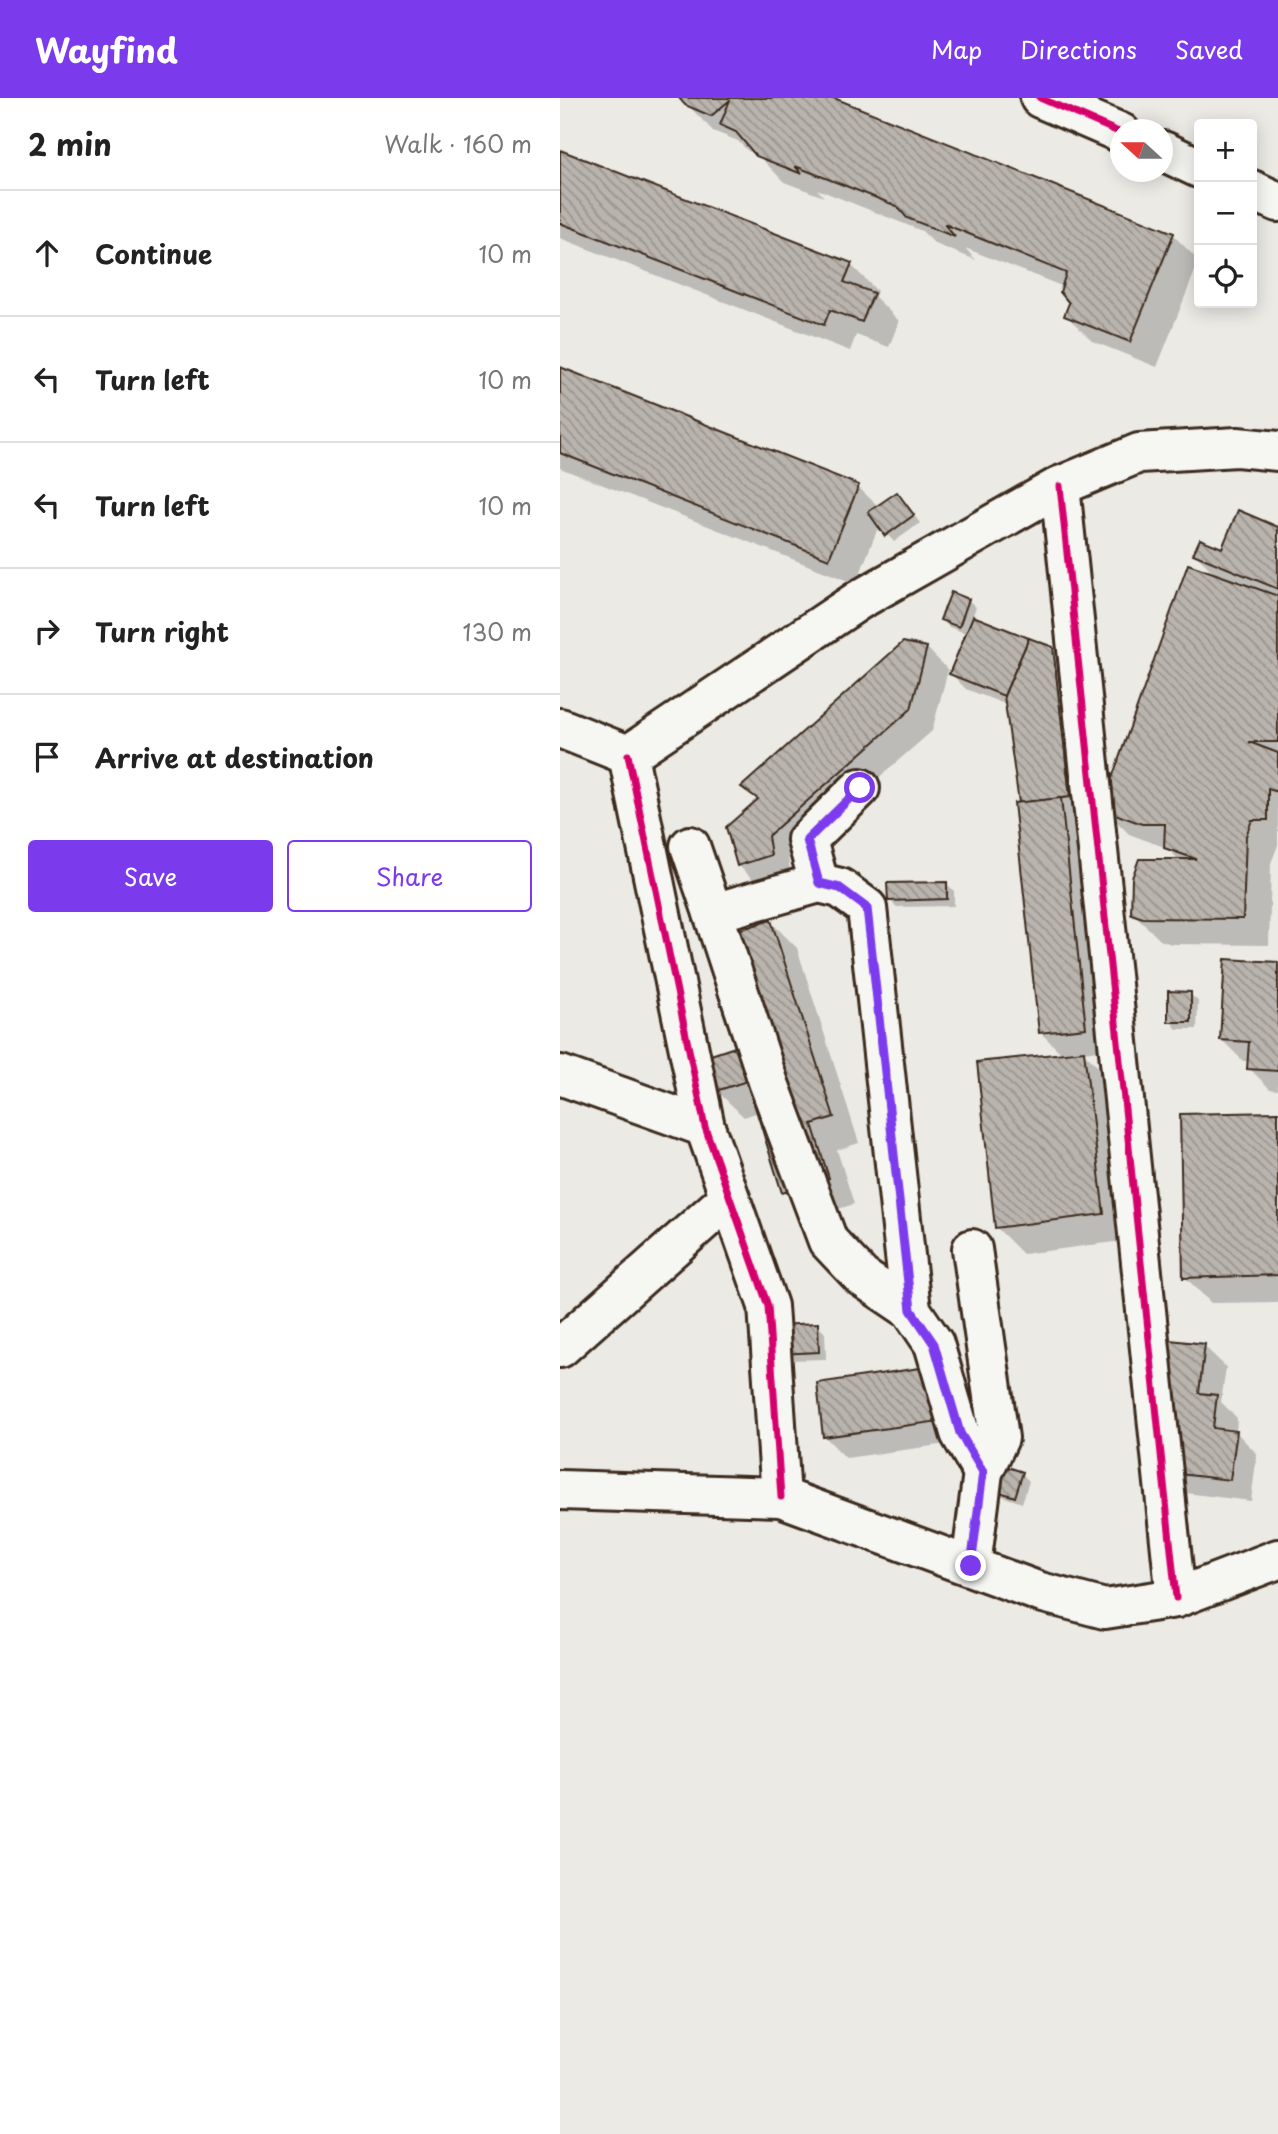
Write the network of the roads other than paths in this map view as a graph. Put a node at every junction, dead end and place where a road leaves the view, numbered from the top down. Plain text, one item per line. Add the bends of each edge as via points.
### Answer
1 (1040, 98) edge
2 (1110, 128) edge
3 (1173, 155) edge
4 (1194, 165) edge
5 (1257, 193) edge
6 (1278, 202) edge
7 (1278, 452) edge
8 (1059, 486) junction
9 (560, 728) edge
10 (628, 755) junction
11 (860, 788) dead end
12 (690, 846) dead end
13 (819, 883) junction
14 (713, 913) junction
15 (560, 1075) edge
16 (705, 1127) junction
17 (729, 1198) junction
18 (972, 1249) dead end
19 (911, 1310) junction
20 (560, 1348) edge
21 (983, 1472) junction
22 (560, 1490) edge
23 (781, 1497) junction
24 (1278, 1559) edge
25 (971, 1566) junction
26 (1176, 1598) junction

1 - 2 street
3 - 4 street
5 - 6 street
7 - 8 street via 1237,447 1139,453
8 - 10 street via 859,600
8 - 26 street
9 - 10 street
10 - 16 street
11 - 13 street via 807,840
12 - 14 street
13 - 14 street
13 - 19 street via 840,888 867,908
14 - 19 street via 768,1082 828,1241 862,1277
15 - 16 street
16 - 17 street
17 - 20 street
17 - 23 street via 768,1306
18 - 21 street via 999,1438
19 - 21 street via 934,1344 960,1433
21 - 25 street
22 - 23 street
23 - 25 street
24 - 26 street
25 - 26 street via 1040,1592 1105,1609

